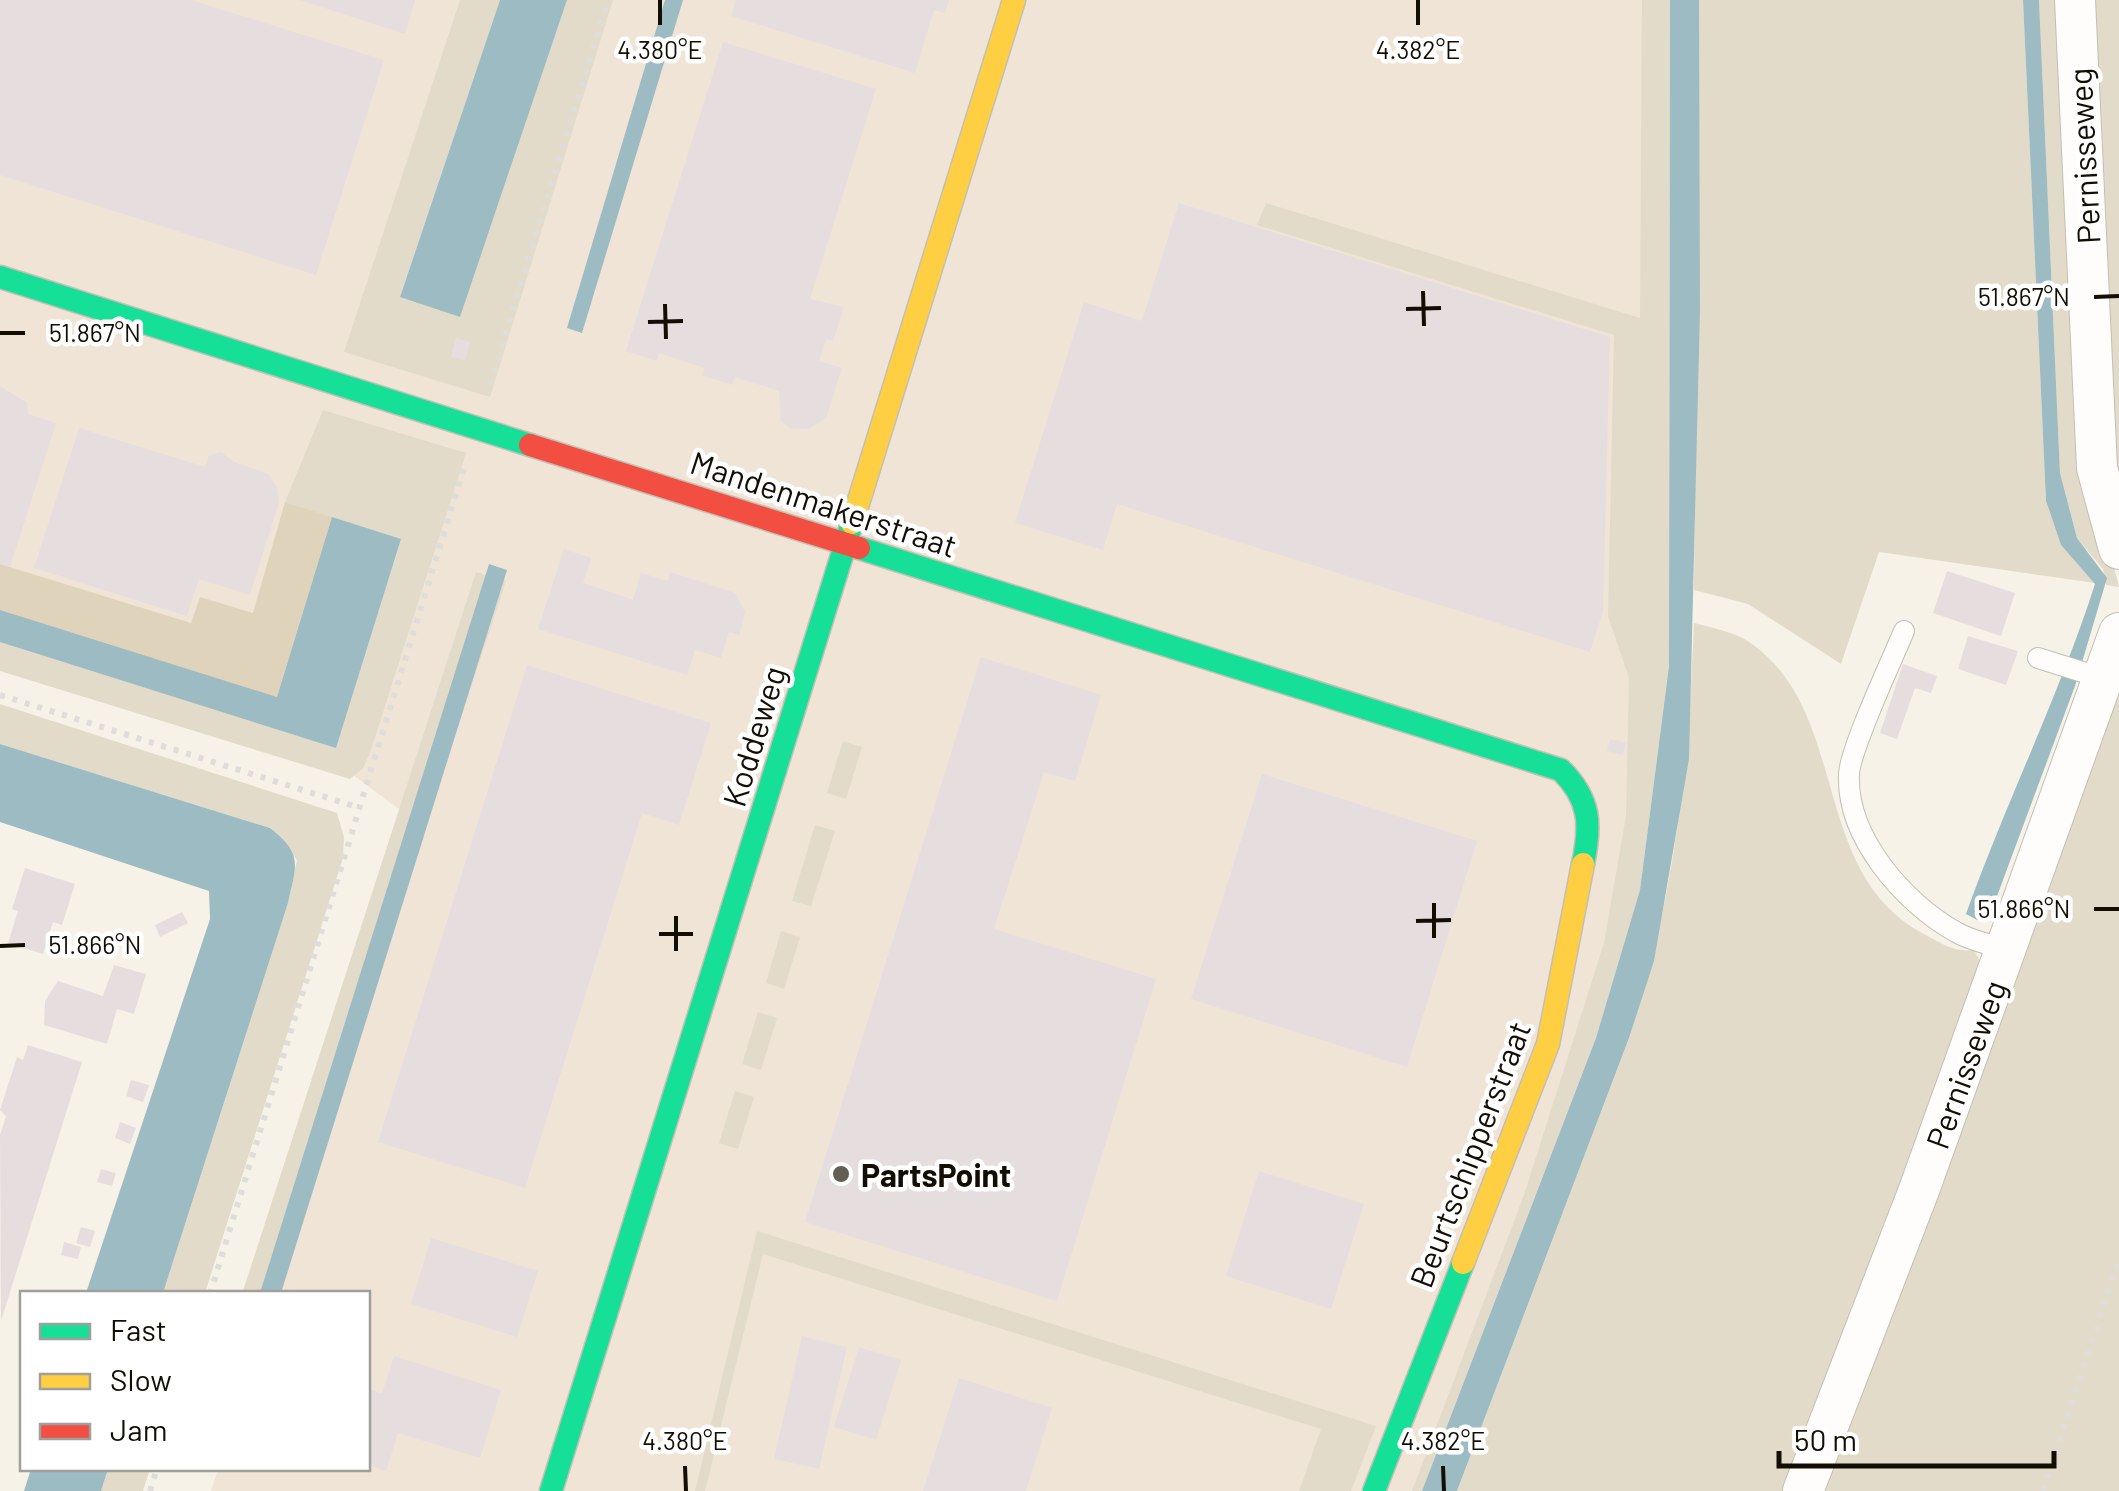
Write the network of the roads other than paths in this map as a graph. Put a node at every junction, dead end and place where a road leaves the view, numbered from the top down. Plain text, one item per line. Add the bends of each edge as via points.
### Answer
1 (1014, 0) edge
2 (2076, 0) edge
3 (0, 278) edge
4 (848, 544) junction
5 (2119, 548) edge
6 (1904, 631) dead end
7 (2119, 633) edge
8 (2038, 658) dead end
9 (2095, 676) junction
10 (1590, 830) joint
11 (2006, 950) junction
12 (551, 1491) edge
13 (1374, 1491) edge
14 (1803, 1491) edge

1 - 4 street, Koddeweg
2 - 5 street, Pernisseweg via 2098,468
3 - 4 street, Mandenmakerstraat
4 - 10 street, Mandenmakerstraat via 1560,770 1580,788
4 - 12 street, Koddeweg
6 - 11 lane via 1848,772 1854,814 1876,857 1912,900 1956,933
7 - 9 street, Pernisseweg
8 - 9 lane
9 - 11 street, Pernisseweg
10 - 13 street, Beurtschipperstraat via 1548,1044
11 - 14 street, Pernisseweg

